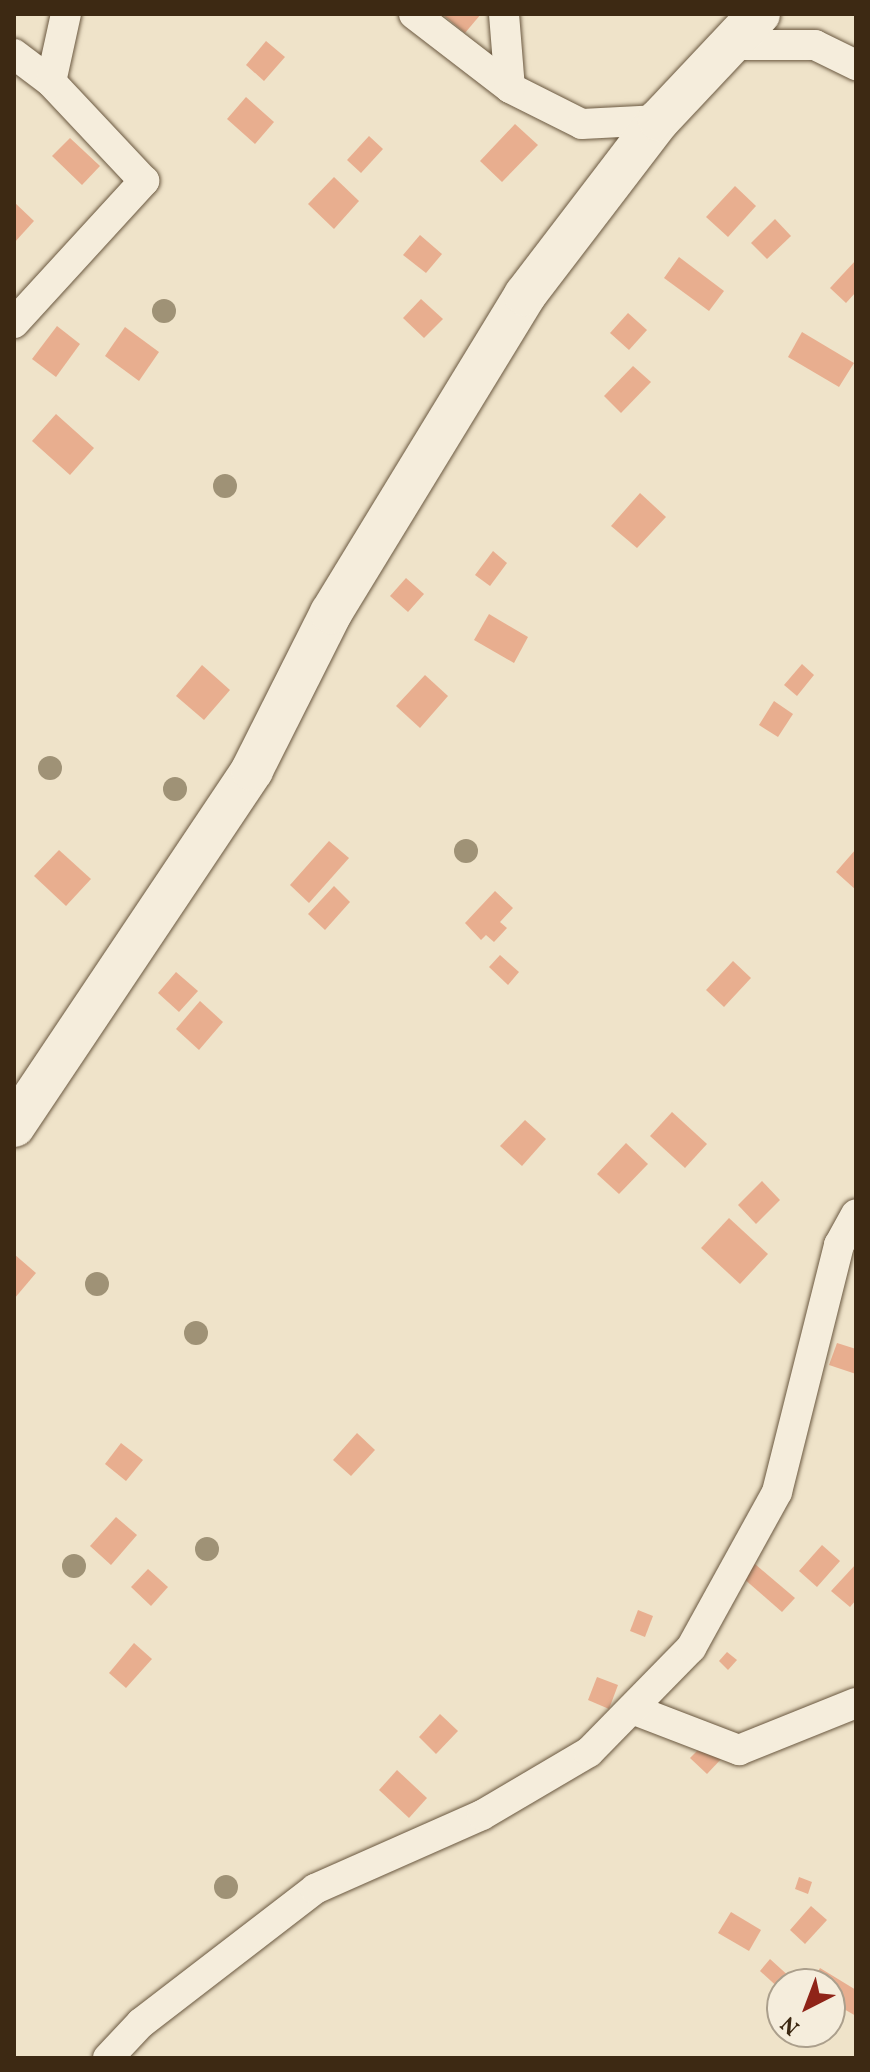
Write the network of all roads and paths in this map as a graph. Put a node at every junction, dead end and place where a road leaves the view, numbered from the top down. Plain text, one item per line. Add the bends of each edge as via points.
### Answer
1 (66, 14) edge
2 (414, 14) edge
3 (504, 14) edge
4 (759, 14) edge
5 (729, 45) junction
6 (14, 54) edge
7 (856, 65) edge
8 (51, 82) junction
9 (510, 88) junction
10 (659, 120) junction
11 (14, 323) edge
12 (14, 1126) edge
13 (856, 1214) edge
14 (856, 1703) edge
15 (632, 1709) junction
16 (108, 2058) edge

1 - 8 street
2 - 9 street
3 - 9 street
4 - 5 street
5 - 7 street via 815,45
5 - 10 street
6 - 8 street
8 - 11 street via 144,181
9 - 10 street via 582,124
10 - 12 street via 525,295 331,613 252,770
13 - 15 street via 839,1245 777,1492 691,1648
14 - 15 street via 739,1750
15 - 16 street via 589,1752 482,1815 315,1889 141,2023

